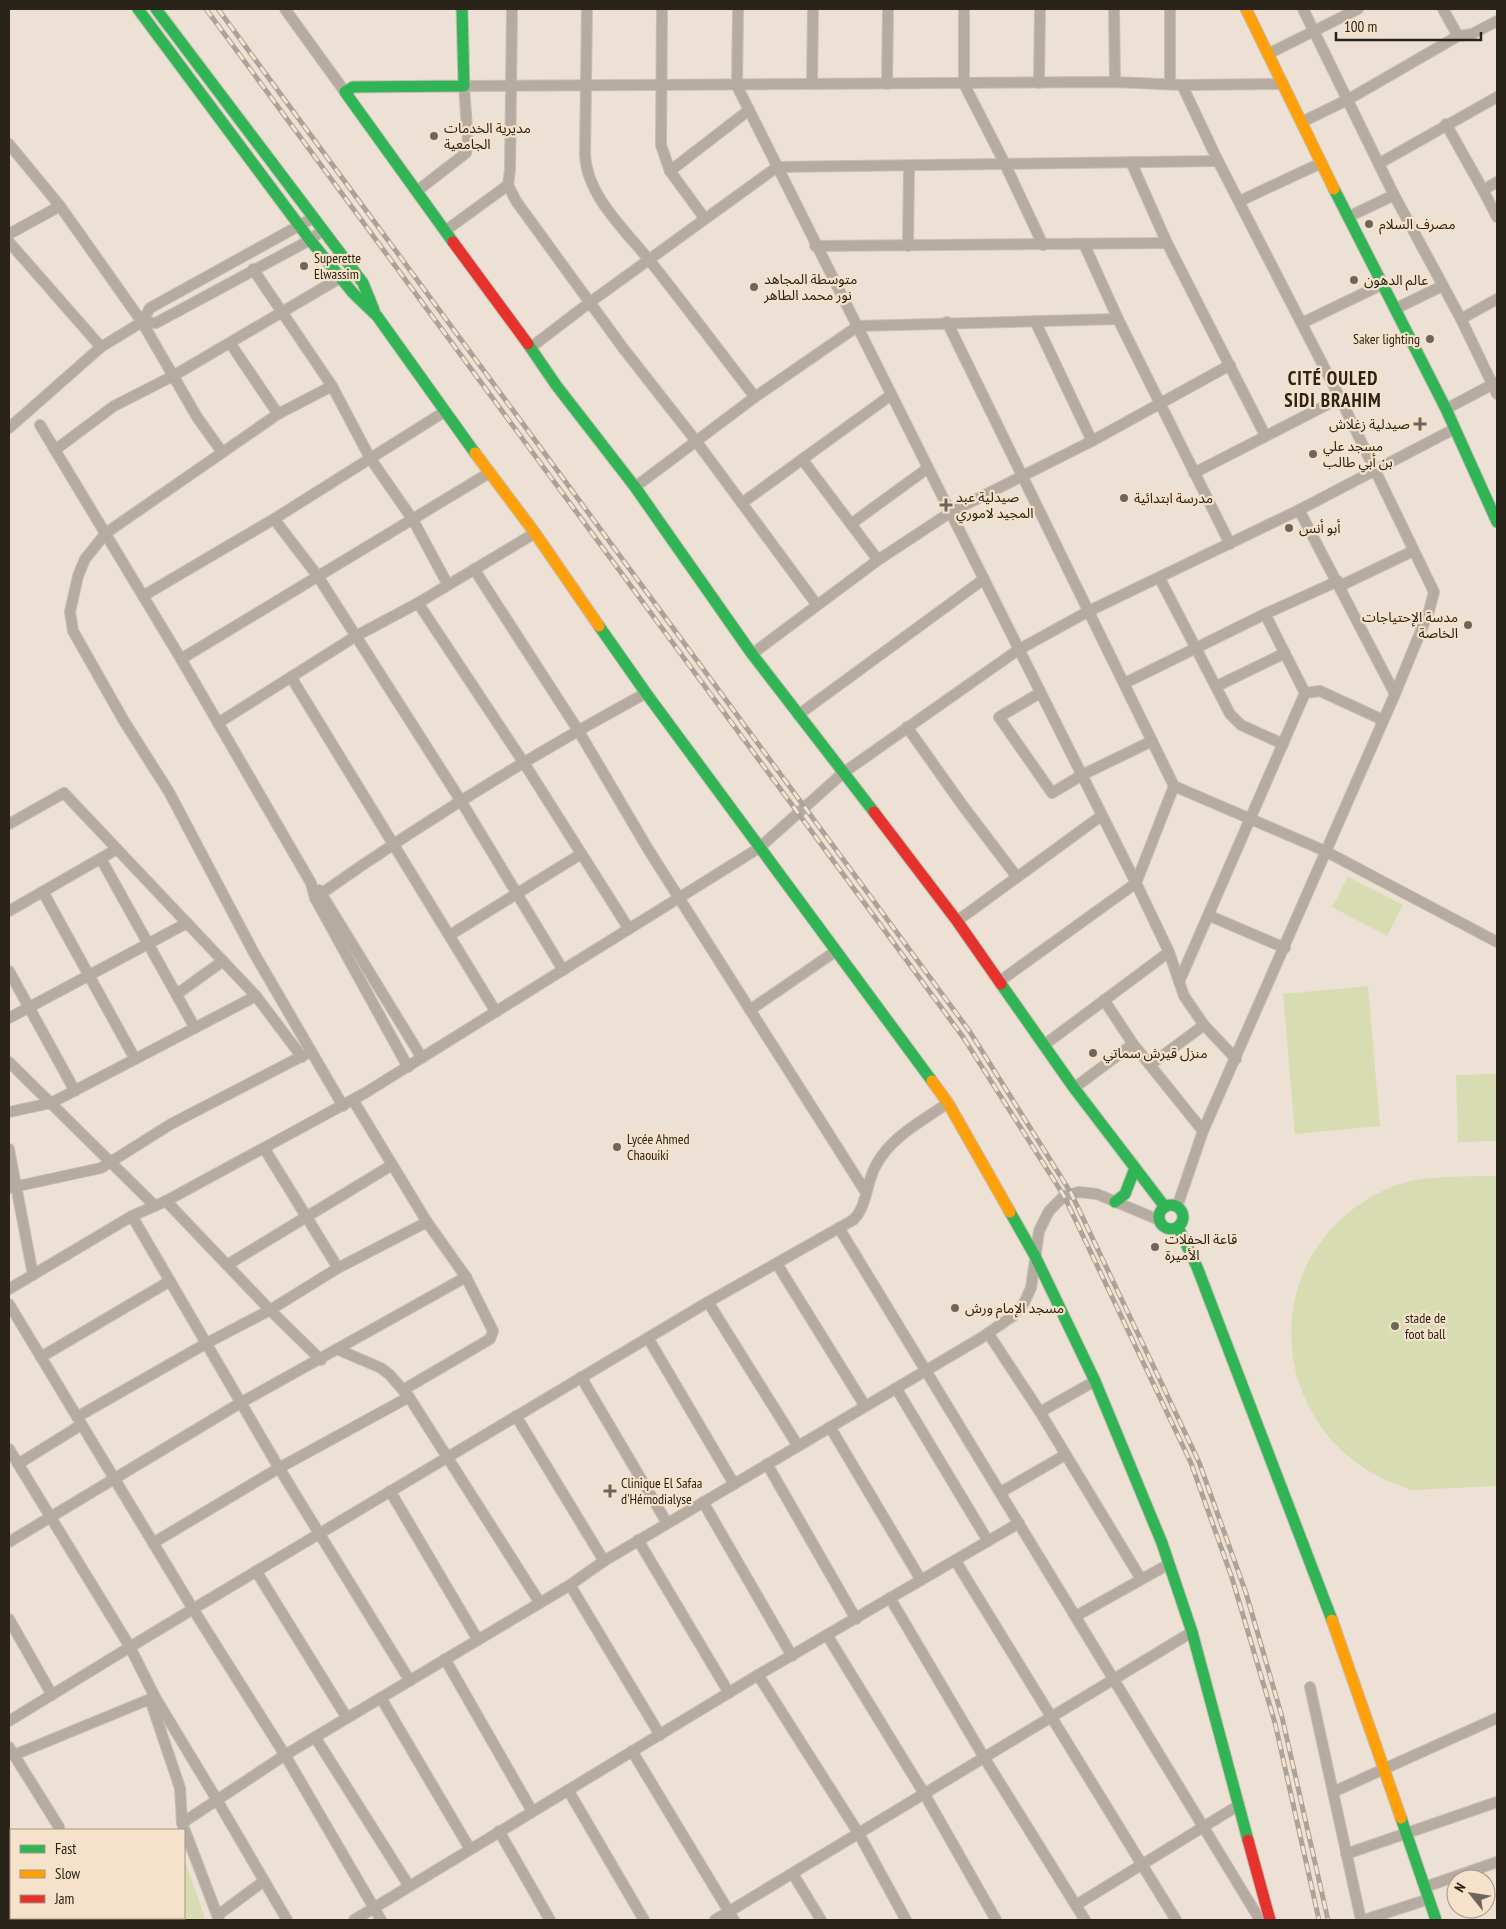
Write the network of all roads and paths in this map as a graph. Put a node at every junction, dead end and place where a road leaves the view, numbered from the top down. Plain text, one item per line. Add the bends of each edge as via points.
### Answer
1 (138, 9) edge
2 (156, 9) edge
3 (285, 9) edge
4 (462, 9) edge
5 (512, 9) edge
6 (587, 9) edge
7 (662, 9) edge
8 (738, 9) edge
9 (813, 9) edge
10 (888, 9) edge
11 (964, 9) edge
12 (1040, 9) edge
13 (1114, 9) edge
14 (1170, 9) edge
15 (1246, 9) edge
16 (1303, 9) edge
17 (1358, 9) edge
18 (1443, 9) edge
19 (1497, 21) edge
20 (1314, 32) junction
21 (1458, 36) junction
22 (1268, 54) junction
23 (1115, 82) junction
24 (586, 83) junction
25 (1039, 83) junction
26 (1170, 83) junction
27 (812, 84) junction
28 (887, 84) junction
29 (964, 84) junction
30 (1182, 84) junction
31 (1283, 84) junction
32 (661, 85) junction
33 (464, 86) junction
34 (737, 86) junction
35 (511, 87) junction
36 (346, 92) junction
37 (1497, 98) edge
38 (1348, 99) junction
39 (749, 110) junction
40 (1302, 122) junction
41 (1446, 124) junction
42 (9, 144) edge
43 (1218, 160) junction
44 (1004, 162) junction
45 (1131, 162) junction
46 (1321, 163) junction
47 (1380, 163) junction
48 (909, 166) junction
49 (777, 167) junction
50 (670, 171) junction
51 (1497, 182) edge
52 (508, 185) junction
53 (1483, 190) junction
54 (417, 191) junction
55 (1394, 195) junction
56 (1240, 201) junction
57 (60, 206) junction
58 (1348, 217) junction
59 (313, 218) junction
60 (1497, 218) edge
61 (705, 219) junction
62 (299, 226) junction
63 (323, 230) junction
64 (444, 231) junction
65 (9, 234) edge
66 (310, 240) junction
67 (9, 242) edge
68 (1167, 243) junction
69 (1084, 244) junction
70 (1043, 245) junction
71 (815, 246) junction
72 (908, 246) junction
73 (650, 260) junction
74 (253, 269) junction
75 (340, 278) junction
76 (1383, 284) junction
77 (1442, 286) junction
78 (1497, 299) edge
79 (588, 302) junction
80 (1396, 309) junction
81 (282, 311) junction
82 (377, 316) junction
83 (1118, 319) junction
84 (1461, 319) junction
85 (1035, 321) junction
86 (142, 322) junction
87 (946, 322) junction
88 (1302, 323) junction
89 (858, 326) junction
90 (230, 343) junction
91 (101, 347) junction
92 (530, 348) junction
93 (1230, 365) junction
94 (173, 376) junction
95 (332, 386) junction
96 (1496, 387) edge
97 (891, 395) junction
98 (755, 396) junction
99 (1340, 398) junction
100 (1160, 403) junction
101 (1446, 410) junction
102 (444, 412) junction
103 (278, 414) junction
104 (40, 425) dead end
105 (9, 428) edge
106 (1454, 429) junction
107 (1264, 436) junction
108 (696, 441) junction
109 (1092, 441) junction
110 (55, 450) junction
111 (222, 452) junction
112 (370, 458) junction
113 (802, 459) junction
114 (928, 468) junction
115 (1376, 471) junction
116 (488, 473) junction
117 (1194, 474) junction
118 (1022, 477) junction
119 (634, 487) junction
120 (742, 503) junction
121 (1494, 504) edge
122 (1299, 510) junction
123 (951, 512) junction
124 (274, 519) junction
125 (413, 520) junction
126 (1497, 522) edge
127 (851, 524) junction
128 (106, 533) junction
129 (535, 533) junction
130 (1230, 544) junction
131 (1414, 551) junction
132 (878, 560) junction
133 (474, 569) junction
134 (318, 574) junction
135 (984, 579) junction
136 (1160, 579) junction
137 (1339, 584) junction
138 (448, 585) junction
139 (144, 596) junction
140 (418, 603) junction
141 (818, 605) junction
142 (1089, 611) junction
143 (1265, 614) junction
144 (356, 636) junction
145 (1197, 648) junction
146 (1018, 650) junction
147 (1285, 653) junction
148 (752, 654) junction
149 (181, 659) junction
150 (291, 677) junction
151 (1125, 683) junction
152 (1217, 686) junction
153 (646, 693) junction
154 (1040, 693) junction
155 (1305, 693) junction
156 (1395, 694) junction
157 (798, 715) junction
158 (1383, 720) junction
159 (218, 723) junction
160 (907, 727) junction
161 (578, 730) junction
162 (1152, 741) junction
163 (1283, 744) junction
164 (524, 763) junction
165 (843, 772) junction
166 (1082, 775) junction
167 (1174, 786) junction
168 (461, 801) junction
169 (1101, 816) junction
170 (1252, 818) junction
171 (9, 824) edge
172 (393, 843) junction
173 (759, 848) junction
174 (118, 849) junction
175 (1325, 851) junction
176 (581, 854) junction
177 (101, 859) junction
178 (1017, 877) junction
179 (1136, 883) junction
180 (43, 892) junction
181 (516, 893) junction
182 (319, 895) junction
183 (679, 898) junction
184 (9, 911) edge
185 (1210, 916) junction
186 (957, 921) junction
187 (187, 923) junction
188 (629, 929) junction
189 (450, 935) junction
190 (1497, 942) edge
191 (150, 943) junction
192 (1285, 948) junction
193 (836, 952) junction
194 (1169, 952) junction
195 (223, 961) junction
196 (563, 970) junction
197 (9, 971) edge
198 (90, 975) junction
199 (376, 981) junction
200 (1000, 981) junction
201 (1179, 982) junction
202 (364, 988) junction
203 (177, 994) junction
204 (256, 996) junction
205 (1104, 1000) junction
206 (29, 1007) junction
207 (750, 1010) junction
208 (496, 1012) junction
209 (9, 1018) edge
210 (1204, 1025) junction
211 (195, 1028) junction
212 (1133, 1044) junction
213 (1044, 1045) junction
214 (307, 1054) junction
215 (422, 1058) junction
216 (135, 1059) junction
217 (1236, 1059) junction
218 (9, 1062) edge
219 (1150, 1065) junction
220 (408, 1066) junction
221 (1074, 1088) junction
222 (75, 1091) junction
223 (353, 1100) junction
224 (51, 1103) junction
225 (948, 1104) junction
226 (343, 1106) junction
227 (9, 1112) edge
228 (1203, 1131) junction
229 (9, 1148) edge
230 (264, 1148) junction
231 (110, 1162) junction
232 (392, 1165) junction
233 (1135, 1168) junction
234 (12, 1187) edge
235 (866, 1191) junction
236 (166, 1201) junction
237 (1115, 1202) junction
238 (155, 1206) junction
239 (1171, 1207) junction
240 (132, 1216) junction
241 (308, 1216) junction
242 (1159, 1220) junction
243 (427, 1222) junction
244 (839, 1228) junction
245 (1178, 1228) junction
246 (1035, 1256) junction
247 (777, 1264) junction
248 (227, 1265) junction
249 (338, 1268) junction
250 (33, 1275) junction
251 (466, 1277) junction
252 (170, 1281) junction
253 (9, 1289) edge
254 (708, 1302) junction
255 (9, 1304) edge
256 (270, 1310) junction
257 (988, 1333) junction
258 (648, 1338) junction
259 (207, 1343) junction
260 (339, 1350) junction
261 (41, 1357) junction
262 (321, 1360) junction
263 (926, 1370) junction
264 (581, 1377) junction
265 (1095, 1381) junction
266 (896, 1388) junction
267 (406, 1393) junction
268 (242, 1402) junction
269 (865, 1406) junction
270 (1040, 1412) junction
271 (516, 1416) junction
272 (79, 1421) junction
273 (830, 1427) junction
274 (798, 1446) junction
275 (10, 1453) edge
276 (1065, 1455) junction
277 (448, 1457) junction
278 (18, 1464) junction
279 (767, 1464) junction
280 (279, 1468) junction
281 (115, 1480) junction
282 (734, 1484) junction
283 (390, 1491) junction
284 (1001, 1492) junction
285 (703, 1502) junction
286 (50, 1516) junction
287 (1020, 1523) junction
288 (667, 1524) junction
289 (320, 1533) junction
290 (638, 1540) junction
291 (988, 1541) junction
292 (9, 1542) edge
293 (153, 1543) junction
294 (604, 1560) junction
295 (956, 1560) junction
296 (1169, 1564) junction
297 (256, 1571) junction
298 (921, 1580) junction
299 (1141, 1580) junction
300 (570, 1585) junction
301 (890, 1598) junction
302 (540, 1603) junction
303 (193, 1609) junction
304 (1076, 1616) junction
305 (9, 1619) edge
306 (856, 1619) junction
307 (1192, 1632) junction
308 (827, 1636) junction
309 (478, 1640) junction
310 (130, 1647) junction
311 (792, 1656) junction
312 (445, 1659) junction
313 (758, 1676) junction
314 (410, 1680) junction
315 (1115, 1680) junction
316 (1310, 1687) dead end
317 (728, 1694) junction
318 (52, 1695) junction
319 (153, 1698) junction
320 (380, 1698) junction
321 (1054, 1717) junction
322 (346, 1718) junction
323 (1497, 1718) edge
324 (9, 1721) edge
325 (660, 1735) junction
326 (315, 1737) junction
327 (11, 1751) edge
328 (632, 1751) junction
329 (285, 1755) junction
330 (985, 1759) junction
331 (1383, 1769) junction
332 (568, 1790) junction
333 (1333, 1792) junction
334 (925, 1795) junction
335 (217, 1800) junction
336 (1497, 1802) edge
337 (1239, 1805) junction
338 (532, 1811) junction
339 (182, 1822) junction
340 (59, 1826) dead end
341 (1204, 1827) junction
342 (185, 1829) edge
343 (185, 1830) edge
344 (499, 1831) junction
345 (859, 1834) junction
346 (1406, 1835) junction
347 (470, 1849) junction
348 (1346, 1854) junction
349 (1497, 1862) edge
350 (1142, 1865) junction
351 (793, 1874) junction
352 (264, 1881) junction
353 (409, 1886) junction
354 (1425, 1887) junction
355 (1429, 1899) junction
356 (1076, 1905) junction
357 (374, 1908) junction
358 (732, 1916) edge
359 (219, 1918) edge
360 (287, 1920) edge
361 (354, 1920) edge
362 (381, 1920) edge
363 (550, 1920) edge
364 (644, 1920) edge
365 (715, 1920) edge
366 (821, 1920) edge
367 (906, 1920) edge
368 (996, 1920) edge
369 (1085, 1920) edge
370 (1176, 1920) edge
371 (1260, 1920) edge
372 (1270, 1920) edge
373 (1362, 1920) edge
374 (1436, 1920) edge

1 - 62 street
2 - 59 street
3 - 36 street
4 - 33 street
5 - 35 street
6 - 24 street
7 - 32 street
8 - 34 street
9 - 27 street
10 - 28 street
11 - 29 street
12 - 25 street
13 - 23 street
14 - 26 street
15 - 22 street
16 - 20 street
17 - 20 street
18 - 21 street
19 - 21 street via 1472,34
20 - 22 street
20 - 38 street
21 - 38 street
22 - 31 street
23 - 25 street
23 - 26 street
24 - 32 street
24 - 35 street
24 - 73 street via 585,155 588,176 610,212
25 - 29 street
26 - 30 street
27 - 28 street
27 - 34 street
28 - 29 street
29 - 44 street
30 - 31 street
30 - 43 street
31 - 40 street
32 - 34 street
32 - 50 street via 661,145
33 - 35 street
33 - 36 street via 353,87
33 - 54 street via 466,153
34 - 39 street
35 - 52 street
36 - 54 street
37 - 41 street
38 - 40 street
38 - 47 street
39 - 49 street
39 - 50 street
40 - 46 street
41 - 47 street
41 - 53 street
42 - 57 street
43 - 45 street
43 - 56 street
44 - 45 street
44 - 48 street
44 - 70 street
45 - 68 street
46 - 56 street
46 - 58 street
47 - 55 street
48 - 49 street
48 - 72 street
49 - 61 street
49 - 71 street
50 - 61 street
51 - 53 street
52 - 64 street
52 - 79 street via 532,226
53 - 60 street
54 - 64 street
55 - 58 street
55 - 77 street
56 - 88 street
57 - 65 street
57 - 86 street
58 - 76 street
59 - 62 street
59 - 63 street
61 - 73 street
62 - 66 street
62 - 86 street via 150,308
63 - 66 street
63 - 82 street via 363,283
64 - 92 street
66 - 74 street
66 - 75 street
67 - 91 street
68 - 69 street
68 - 93 street
69 - 70 street
69 - 83 street
70 - 72 street
71 - 72 street
71 - 89 street
73 - 79 street
73 - 98 street
74 - 81 street
74 - 86 street via 156,323
75 - 81 street
75 - 82 street
76 - 80 street
76 - 88 street
77 - 80 street
77 - 84 street
78 - 84 street
79 - 92 street
79 - 108 street
80 - 101 street
81 - 90 street
81 - 95 street
82 - 102 street
83 - 85 street
83 - 100 street
84 - 96 street
85 - 87 street
85 - 109 street
86 - 91 street
86 - 94 street
87 - 89 street
87 - 118 street
88 - 99 street
89 - 97 street
89 - 98 street
90 - 94 street
90 - 103 street
91 - 105 street
92 - 119 street
93 - 100 street
93 - 107 street
94 - 110 street via 114,406
94 - 111 street
95 - 103 street
95 - 112 street
96 - 101 street
97 - 113 street
97 - 114 street
98 - 108 street
99 - 107 street
99 - 115 street
100 - 109 street
100 - 117 street
101 - 106 street
102 - 112 street
102 - 116 street
103 - 111 street
104 - 110 street
106 - 115 street
106 - 121 street
107 - 117 street
108 - 119 street
108 - 120 street
109 - 118 street
110 - 128 street
111 - 128 street
112 - 124 street
112 - 125 street
113 - 120 street
113 - 127 street
114 - 123 street
114 - 127 street
115 - 122 street
115 - 131 street
116 - 125 street
116 - 129 street
117 - 130 street
118 - 123 street
118 - 142 street
119 - 148 street
120 - 141 street
121 - 126 street
122 - 130 street
122 - 137 street
123 - 132 street
123 - 135 street
124 - 134 street
124 - 139 street
125 - 134 street
125 - 138 street
127 - 132 street
128 - 139 street
128 - 214 street via 85,559 78,576 70,612 73,631 169,792
129 - 133 street
129 - 153 street
130 - 136 street
131 - 137 street
131 - 156 street via 1431,584 1434,600
132 - 141 street
133 - 138 street
133 - 161 street
134 - 144 street
134 - 149 street
135 - 146 street
135 - 157 street
136 - 142 street
136 - 145 street
137 - 143 street
137 - 156 street
138 - 140 street
139 - 149 street
140 - 144 street
140 - 164 street
141 - 148 street
142 - 146 street
142 - 151 street
143 - 145 street
143 - 147 street
144 - 150 street
144 - 168 street
145 - 151 street
145 - 152 street
146 - 154 street
146 - 160 street
147 - 152 street
147 - 155 street
148 - 157 street
149 - 159 street
150 - 159 street
150 - 172 street
151 - 162 street
152 - 163 street via 1235,720 1249,730
153 - 161 street
153 - 173 street
154 - 166 street
154 - 166 street via 999,717 1052,793
155 - 158 street via 1320,691
155 - 163 street
156 - 158 street
157 - 165 street
158 - 175 street
159 - 182 street
160 - 165 street
160 - 178 street
161 - 164 street
161 - 183 street
162 - 166 street
162 - 167 street
163 - 170 street
164 - 168 street
164 - 176 street
165 - 173 street
165 - 186 street
166 - 169 street
167 - 170 street
167 - 179 street
168 - 172 street
168 - 181 street
169 - 178 street
169 - 179 street
170 - 175 street
170 - 185 street
171 - 174 street via 64,793
172 - 182 street
172 - 189 street
173 - 183 street
173 - 193 street
174 - 177 street
174 - 187 street
175 - 190 street
175 - 192 street
176 - 181 street
176 - 188 street
177 - 180 street
177 - 191 street
178 - 186 street
179 - 194 street
179 - 200 street
180 - 184 street
180 - 198 street
181 - 189 street
181 - 196 street
182 - 199 street
182 - 202 street
183 - 188 street
183 - 207 street
185 - 192 street
185 - 201 street
186 - 200 street
187 - 191 street
187 - 195 street
188 - 196 street
189 - 208 street
191 - 198 street
191 - 203 street
192 - 217 street
193 - 207 street
193 - 225 street
194 - 201 street
194 - 205 street
195 - 203 street
195 - 204 street
196 - 208 street
197 - 206 street
198 - 206 street
198 - 216 street
199 - 202 street
199 - 215 street
200 - 213 street
201 - 210 street via 1184,996
202 - 220 street
203 - 211 street
204 - 211 street
204 - 214 street
205 - 212 street
205 - 213 street
206 - 209 street
206 - 222 street
207 - 235 street
208 - 215 street
210 - 217 street
210 - 219 street
211 - 216 street
212 - 219 street
212 - 221 street
213 - 221 street
214 - 226 street
214 - 231 street via 171,1124
215 - 220 street
216 - 222 street
217 - 228 street
218 - 224 street
219 - 228 street
220 - 223 street
221 - 233 street
222 - 224 street
223 - 226 street
223 - 232 street
224 - 227 street
224 - 231 street
225 - 235 street via 909,1130 885,1152 876,1164
225 - 246 street
226 - 230 street
228 - 239 street
229 - 234 street
230 - 236 street
230 - 241 street
231 - 234 street via 94,1170
231 - 238 street
232 - 241 street
232 - 243 street
233 - 237 street via 1125,1194
233 - 239 street
234 - 250 street
235 - 244 street via 858,1215
236 - 238 street
236 - 248 street
237 - 242 street
237 - 246 street via 1088,1192 1064,1196 1044,1219
238 - 240 street
239 - 242 street via 1160,1212
239 - 245 street via 1183,1217
240 - 250 street
240 - 252 street
241 - 248 street
241 - 249 street
242 - 245 street via 1167,1229
243 - 249 street
243 - 251 street
244 - 247 street
244 - 263 street
245 - 331 street via 1194,1259 1342,1646
246 - 257 street via 1031,1288 1024,1303 1013,1316
246 - 265 street
247 - 254 street
247 - 269 street
248 - 256 street
249 - 256 street
250 - 253 street
251 - 260 street
251 - 267 street via 493,1331 492,1337
252 - 259 street
252 - 261 street
254 - 258 street
254 - 274 street
255 - 261 street
256 - 259 street
256 - 262 street
257 - 263 street
257 - 270 street
258 - 264 street
258 - 282 street
259 - 268 street
259 - 272 street
260 - 262 street
260 - 267 street via 381,1368
261 - 272 street
262 - 268 street
263 - 266 street
263 - 284 street
264 - 271 street
264 - 288 street
265 - 270 street
265 - 296 street
266 - 269 street
266 - 291 street
267 - 277 street
267 - 280 street
268 - 280 street
268 - 281 street
269 - 273 street
270 - 276 street
271 - 277 street
271 - 294 street
272 - 278 street
272 - 281 street
273 - 274 street
273 - 298 street
274 - 279 street
275 - 278 street
276 - 284 street
276 - 299 street
277 - 283 street
277 - 302 street
278 - 286 street
279 - 282 street
279 - 306 street
280 - 289 street
280 - 293 street
281 - 286 street
281 - 293 street
282 - 285 street
283 - 289 street
283 - 309 street
284 - 287 street
285 - 288 street
285 - 311 street
286 - 292 street
286 - 310 street
287 - 291 street
287 - 304 street
288 - 290 street
289 - 297 street
289 - 314 street
290 - 294 street
290 - 317 street
291 - 295 street
293 - 303 street
294 - 300 street
295 - 298 street
295 - 321 street
296 - 299 street
296 - 307 street
297 - 303 street
297 - 322 street
298 - 301 street
299 - 304 street
300 - 302 street
300 - 325 street
301 - 306 street
301 - 330 street
302 - 309 street
303 - 310 street
303 - 329 street
304 - 315 street
305 - 318 street
306 - 308 street
307 - 315 street
307 - 337 street
308 - 311 street
308 - 334 street
309 - 312 street
310 - 318 street
310 - 319 street
311 - 313 street
312 - 314 street
312 - 338 street
313 - 317 street
313 - 345 street
314 - 320 street
315 - 321 street
315 - 341 street
316 - 333 street
317 - 325 street
318 - 324 street
319 - 327 street
319 - 335 street
319 - 339 street via 180,1788
320 - 322 street
320 - 347 street
321 - 330 street
321 - 350 street
322 - 326 street
323 - 331 street
325 - 328 street
326 - 329 street
326 - 353 street
327 - 340 street
328 - 332 street
328 - 358 street
329 - 335 street
329 - 357 street
330 - 334 street
330 - 356 street
331 - 333 street
331 - 346 street
332 - 338 street
332 - 364 street
333 - 348 street
334 - 345 street
334 - 368 street
335 - 339 street
335 - 352 street
336 - 346 street
337 - 341 street
337 - 372 street
338 - 344 street
339 - 342 street
341 - 350 street
341 - 371 street
343 - 359 street
344 - 347 street
344 - 363 street
345 - 351 street
345 - 367 street
346 - 348 street
346 - 354 street
347 - 353 street
348 - 373 street
349 - 354 street
350 - 356 street
350 - 370 street
351 - 358 street
351 - 366 street
352 - 359 street
352 - 360 street
353 - 357 street
354 - 355 street
355 - 373 street
355 - 374 street
356 - 369 street
357 - 361 street
357 - 362 street
358 - 365 street

